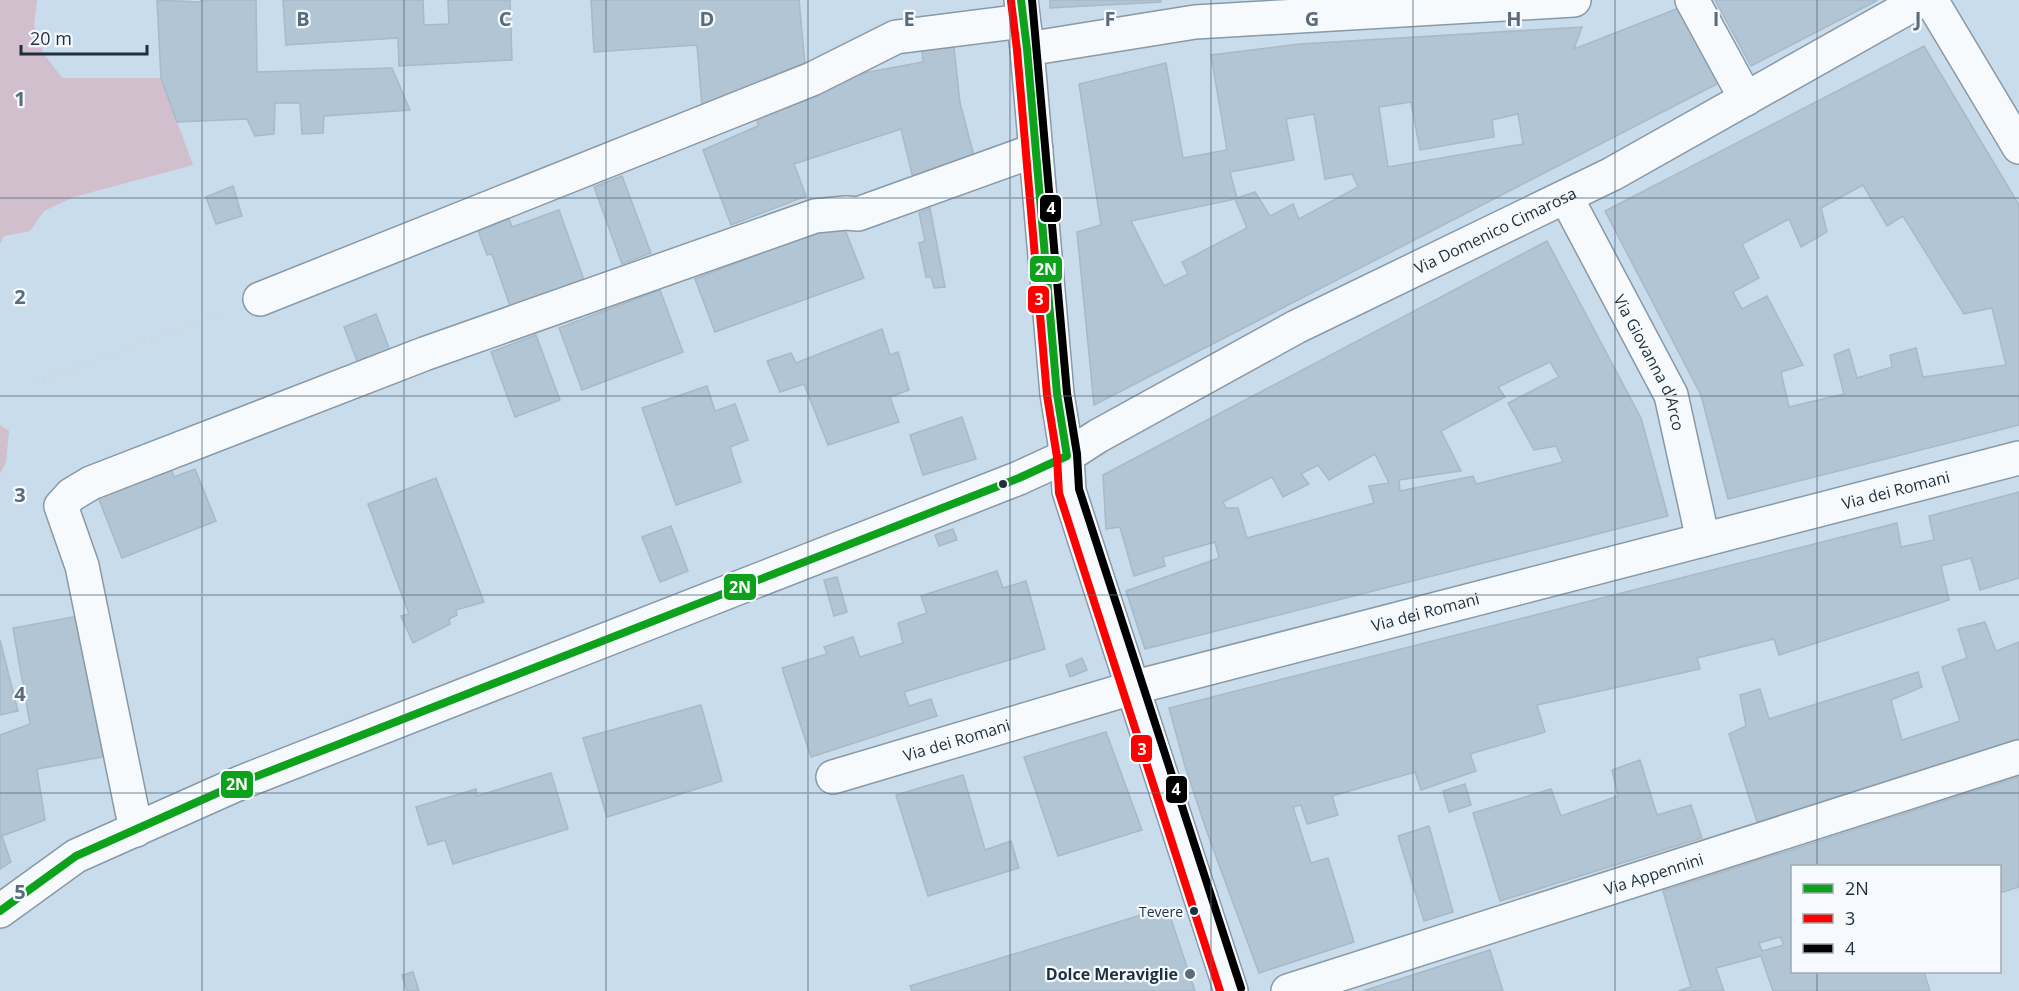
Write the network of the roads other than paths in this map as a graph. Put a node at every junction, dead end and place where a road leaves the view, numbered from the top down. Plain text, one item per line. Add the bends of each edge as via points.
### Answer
1 (1574, 0) edge
2 (1692, 0) edge
3 (1921, 0) edge
4 (1931, 0) edge
5 (1314, 8) edge
6 (1195, 11) edge
7 (1024, 23) edge
8 (1746, 99) junction
9 (2019, 147) edge
10 (1036, 150) junction
11 (1566, 197) junction
12 (260, 299) road end
13 (1067, 456) junction
14 (2019, 458) edge
15 (1703, 540) junction
16 (1132, 688) junction
17 (2019, 757) edge
18 (833, 777) dead end
19 (135, 830) junction
20 (0, 911) edge
21 (1232, 991) edge
22 (1288, 991) edge

1 - 5 street
2 - 8 street
3 - 8 street, Via Domenico Cimarosa
4 - 9 street
5 - 6 street
6 - 7 street
7 - 10 street
7 - 12 street via 896,37 812,80
8 - 11 street, Via Domenico Cimarosa
10 - 13 street via 1057,394
10 - 19 street via 858,214 815,216 424,354 91,483 71,495 61,506 82,566
11 - 13 street, Via Domenico Cimarosa via 1296,327
11 - 15 street, Via Giovanna d'Arco via 1671,395
13 - 16 street via 1069,491
13 - 19 street, Via Domenico Cimarosa via 243,782
14 - 15 street, Via dei Romani
15 - 16 street, Via dei Romani
16 - 18 street, Via dei Romani
16 - 21 street
17 - 22 street, Via Appennini
19 - 20 street, Via Domenico Cimarosa via 76,856

